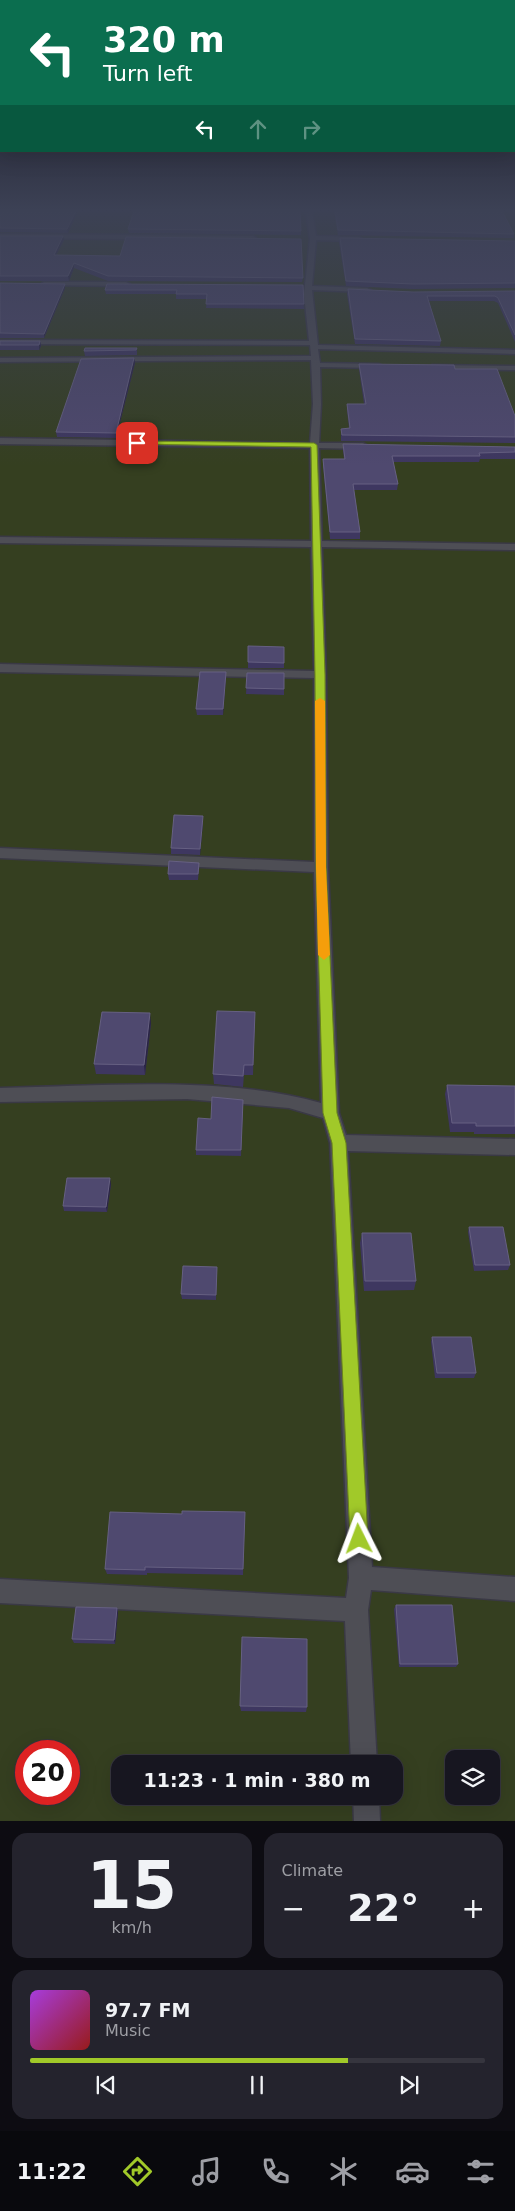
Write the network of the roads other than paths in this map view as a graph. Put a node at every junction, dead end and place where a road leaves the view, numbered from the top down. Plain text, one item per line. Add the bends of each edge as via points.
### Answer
1 (306, 296) edge
2 (0, 342) edge
3 (314, 345) junction
4 (515, 352) edge
5 (0, 360) edge
6 (316, 362) junction
7 (386, 366) edge
8 (425, 367) edge
9 (515, 368) edge
10 (0, 441) edge
11 (314, 445) junction
12 (372, 446) edge
13 (0, 540) edge
14 (316, 545) junction
15 (515, 547) edge
16 (0, 668) edge
17 (320, 675) junction
18 (0, 853) edge
19 (321, 867) junction
20 (0, 1095) edge
21 (330, 1113) junction
22 (339, 1143) junction
23 (515, 1147) edge
24 (361, 1578) junction
25 (515, 1590) edge
26 (0, 1591) edge
27 (356, 1610) junction
28 (364, 1755) edge
29 (366, 1805) edge
30 (367, 1821) edge

1 - 3 lane
2 - 3 lane
3 - 4 lane
3 - 6 lane
5 - 6 lane
6 - 7 lane
6 - 11 lane
8 - 9 lane
10 - 11 lane
11 - 12 lane
11 - 14 lane
13 - 14 lane
14 - 15 lane
14 - 17 lane
16 - 17 lane
17 - 19 lane
18 - 19 lane
19 - 21 lane
20 - 21 lane via 187,1092 289,1101
21 - 22 lane
22 - 23 lane
22 - 24 lane
24 - 25 lane
24 - 27 lane
26 - 27 lane
27 - 28 lane
29 - 30 lane

